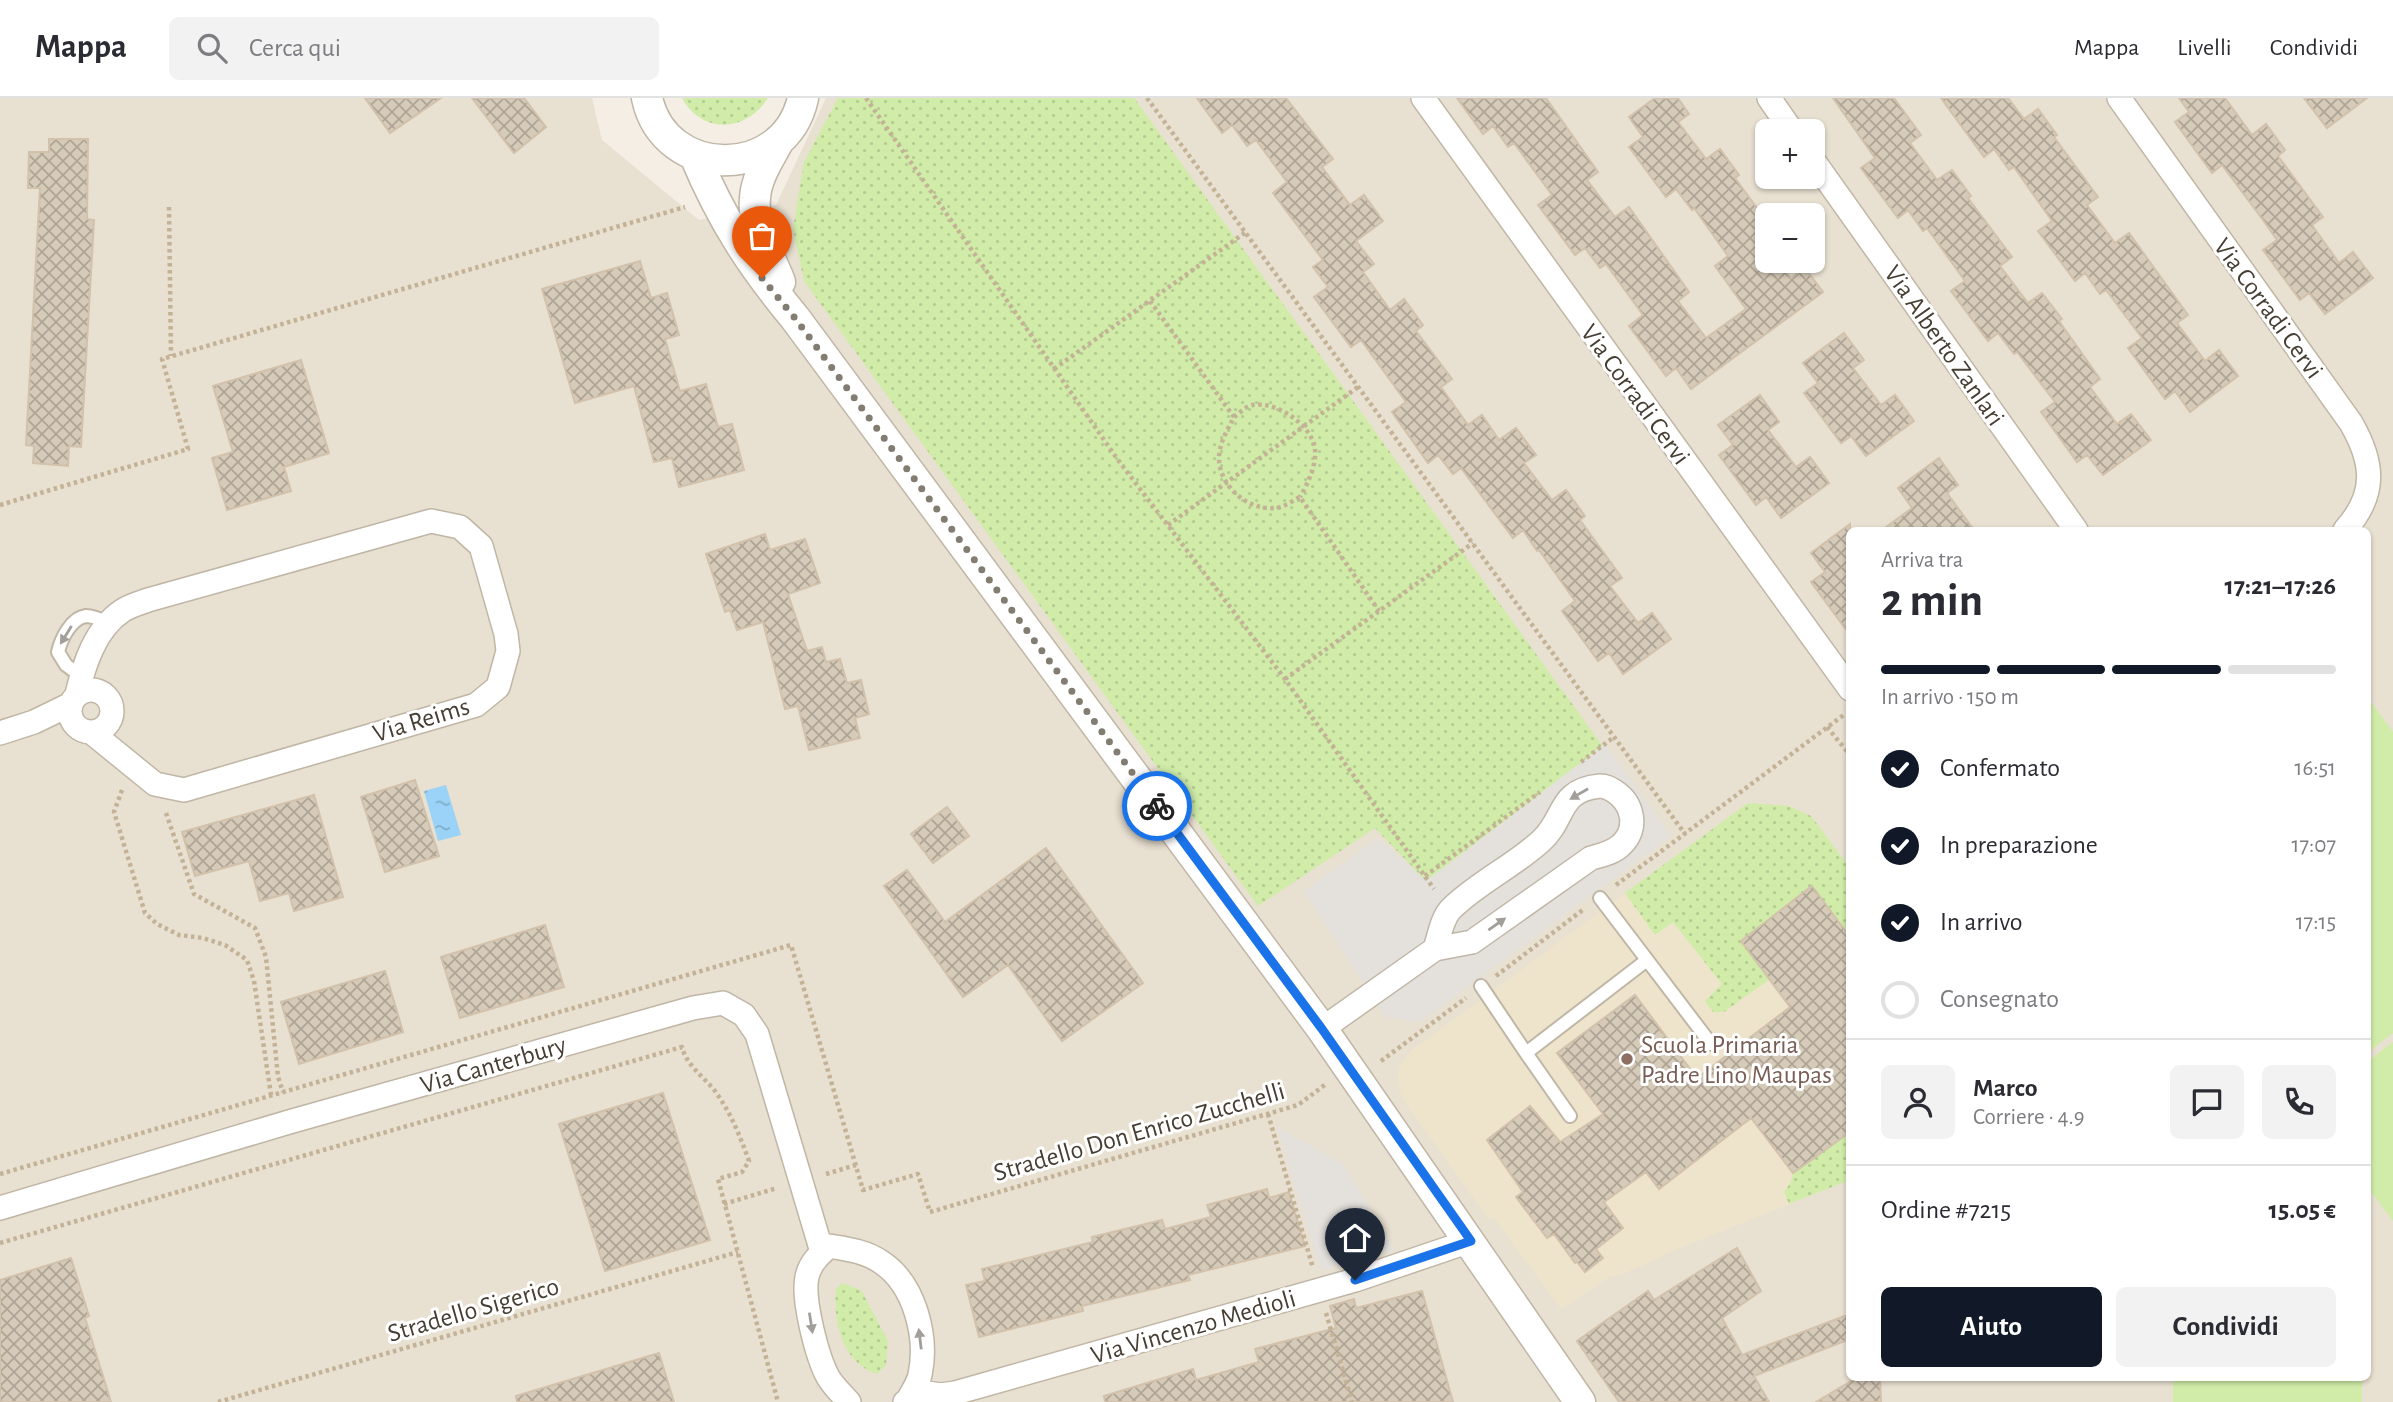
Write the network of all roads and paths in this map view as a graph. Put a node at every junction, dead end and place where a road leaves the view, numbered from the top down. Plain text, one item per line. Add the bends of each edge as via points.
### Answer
1 (646, 98) edge
2 (866, 98) edge
3 (1147, 98) edge
4 (1423, 98) edge
5 (1769, 98) edge
6 (2119, 98) edge
7 (804, 101) edge
8 (1784, 119) edge
9 (778, 142) junction
10 (695, 156) junction
11 (1825, 177) edge
12 (713, 200) junction
13 (169, 207) dead end
14 (1246, 232) junction
15 (1150, 301) junction
16 (795, 318) junction
17 (171, 356) junction
18 (1054, 369) junction
19 (1358, 387) junction
20 (1234, 416) junction
21 (1303, 427) junction
22 (1225, 483) junction
23 (1300, 497) junction
24 (0, 505) edge
25 (1168, 525) junction
26 (2074, 527) edge
27 (2348, 527) edge
28 (1473, 543) junction
29 (1379, 611) junction
30 (104, 627) junction
31 (1284, 679) junction
32 (1846, 684) edge
33 (106, 695) junction
34 (79, 706) junction
35 (111, 717) junction
36 (1828, 727) dead end
37 (0, 733) edge
38 (1614, 737) junction
39 (1846, 750) edge
40 (1572, 769) dead end
41 (124, 778) junction
42 (1549, 785) dead end
43 (132, 792) dead end
44 (161, 807) dead end
45 (1685, 834) dead end
46 (1425, 876) junction
47 (1600, 898) dead end
48 (1449, 911) junction
49 (1435, 949) junction
50 (1647, 960) junction
51 (1481, 986) dead end
52 (1322, 1029) junction
53 (1711, 1044) dead end
54 (1526, 1053) junction
55 (1349, 1067) junction
56 (271, 1096) dead end
57 (1268, 1114) junction
58 (1570, 1116) dead end
59 (289, 1122) junction
60 (299, 1157) junction
61 (0, 1208) edge
62 (930, 1212) dead end
63 (1471, 1241) junction
64 (0, 1243) edge
65 (738, 1252) junction
66 (822, 1252) junction
67 (1319, 1290) junction
68 (909, 1397) edge
69 (937, 1398) edge
70 (218, 1402) edge
71 (778, 1402) edge
72 (849, 1402) edge
73 (1352, 1402) edge
74 (1580, 1402) edge

1 - 10 street via 659,128
2 - 18 path
3 - 14 path
4 - 32 street, Via Corradi Cervi
5 - 8 street
6 - 27 street, Via Corradi Cervi via 2364,445 2369,483 2357,517
7 - 9 street
9 - 10 street via 738,160
9 - 16 street via 754,198 757,221
10 - 12 street
11 - 26 street, Via Alberto Zanlari
12 - 16 street via 762,278
12 - 17 path
13 - 17 path
14 - 15 path
14 - 19 path
15 - 18 path
15 - 20 path
16 - 52 street
17 - 24 path via 162,359 188,449
18 - 25 path
19 - 21 path
19 - 28 path
20 - 21 path via 1250,405 1261,405 1279,409
20 - 22 path via 1219,459
21 - 22 path
21 - 23 path via 1314,445 1314,459
22 - 23 path via 1262,508 1278,508
22 - 25 path
23 - 29 path
25 - 31 path
28 - 29 path
28 - 38 path
29 - 31 path
30 - 33 street via 100,673
30 - 34 street
30 -> 34 lane via 94,617 80,618 61,641 58,652
30 - 41 street, Via Reims via 122,610 148,600 430,521 460,527 481,546 506,634 508,651 498,687 476,705 184,790
31 - 46 path
33 - 34 street via 88,689
33 - 35 street via 112,705
34 - 35 street via 105,727
34 - 37 street
34 - 41 street, Via Reims
35 - 41 street
36 - 39 path
38 - 40 path
38 - 45 path
41 - 43 path
41 - 56 path via 114,812 145,913 179,935 225,945 247,960
42 - 46 path
44 - 59 path via 194,894 255,928 261,939 278,1077
46 - 48 path
47 - 50 lane
48 - 49 street
49 -> 48 street via 1472,942 1591,858 1622,845 1631,831 1632,813 1625,797 1604,785 1580,789 1562,806 1555,826 1542,841
49 - 52 street
50 - 53 lane
50 - 54 lane
51 - 54 lane
52 - 55 street
54 - 58 lane
55 - 57 path, Stradello Don Enrico Zucchelli via 1298,1105
55 - 63 street
57 - 62 path, Stradello Don Enrico Zucchelli
57 - 67 path
59 - 60 path
59 - 61 street, Via Canterbury
59 - 66 street, Via Canterbury via 693,1007 723,1003 744,1015 757,1034
60 - 64 path
60 - 65 path via 682,1047 685,1059 726,1107 749,1161 742,1172 718,1179
63 - 67 street, Via Vincenzo Medioli
63 - 74 street
65 - 70 path, Stradello Sigerico
65 - 71 path
68 -> 66 street via 920,1378 923,1340 901,1280 862,1252 829,1246
66 -> 72 street via 807,1277 813,1334 828,1378
67 - 69 street, Via Vincenzo Medioli
67 - 73 path
68 - 69 street, Via Vincenzo Medioli

